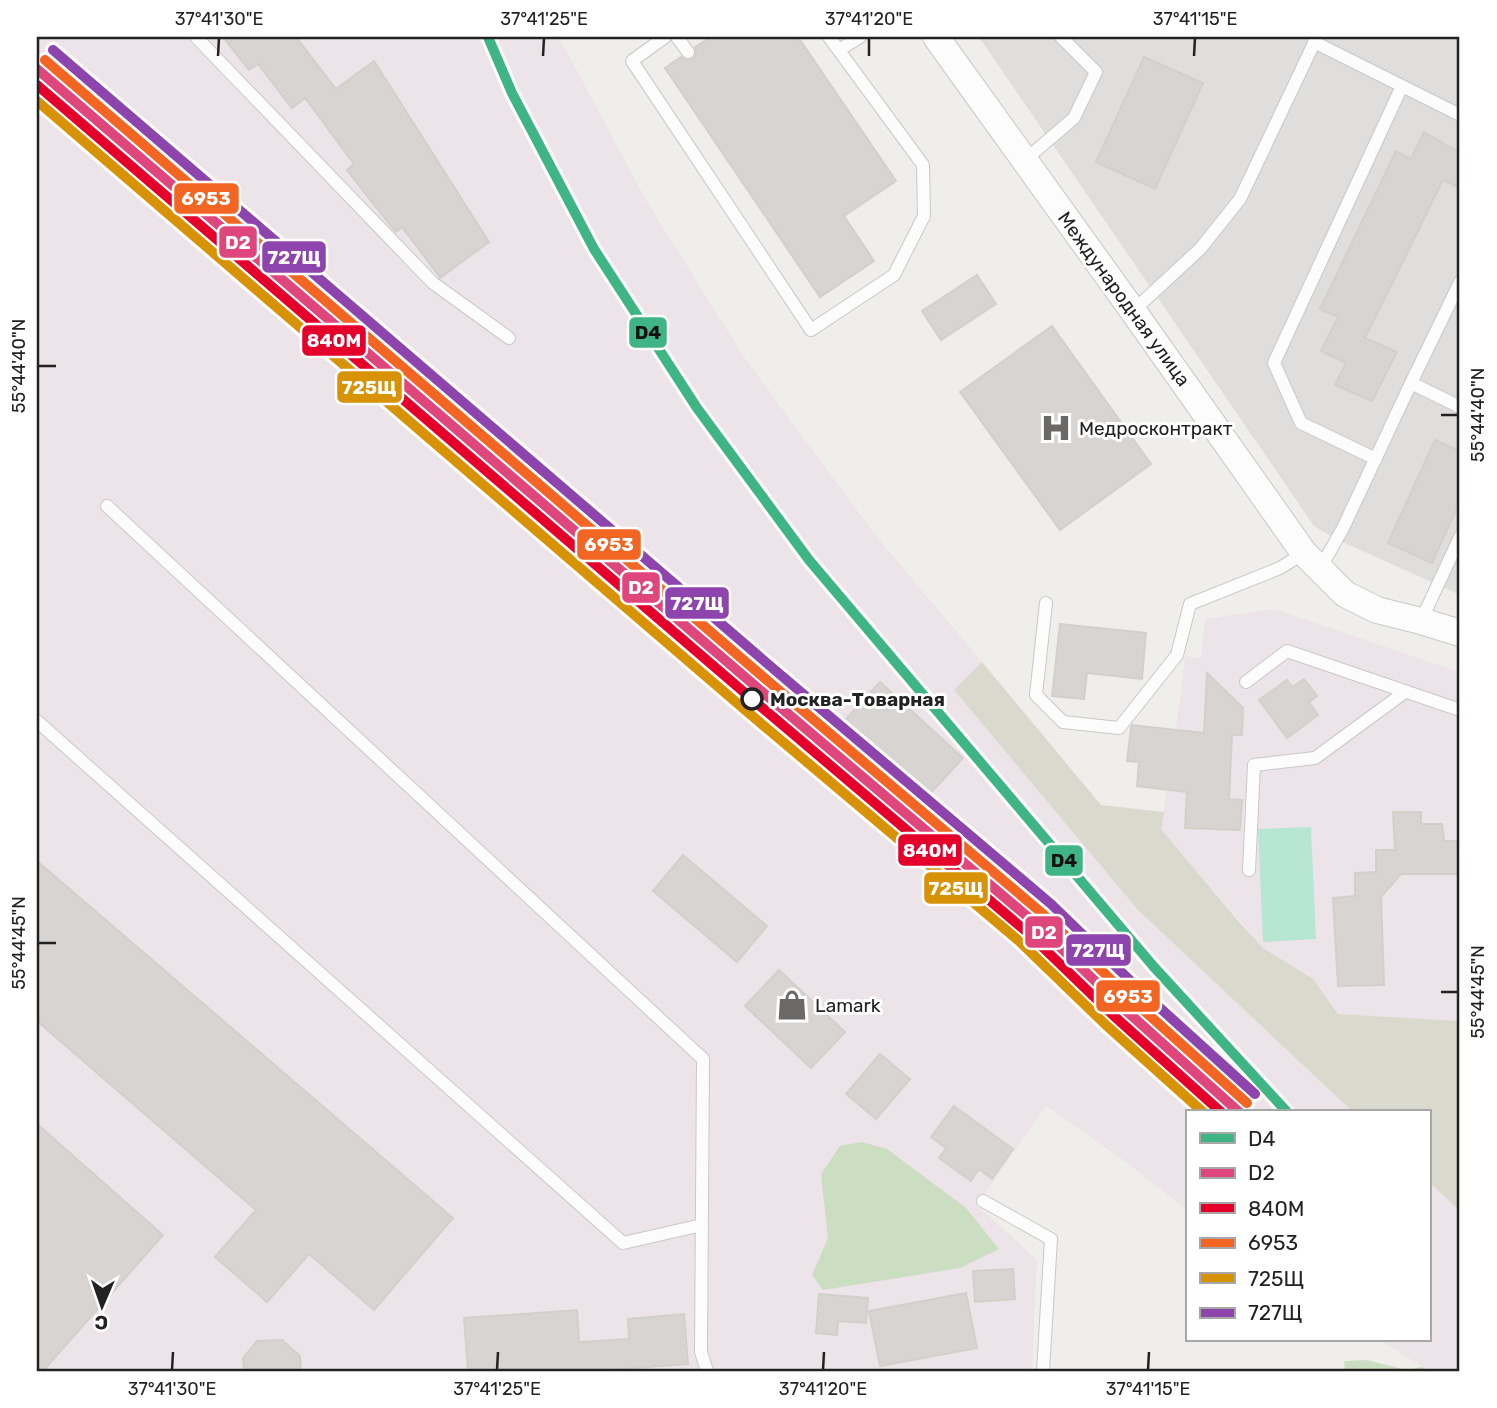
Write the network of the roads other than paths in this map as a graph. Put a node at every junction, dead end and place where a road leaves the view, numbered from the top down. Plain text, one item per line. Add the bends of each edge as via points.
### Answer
1 (197, 37) edge
2 (665, 37) edge
3 (677, 37) edge
4 (829, 37) edge
5 (860, 37) edge
6 (936, 37) edge
7 (1061, 37) edge
8 (1316, 39) edge
9 (839, 50) junction
10 (688, 52) dead end
11 (1402, 86) junction
12 (1460, 115) edge
13 (1025, 160) junction
14 (1460, 282) edge
15 (1133, 311) junction
16 (509, 338) dead end
17 (1411, 383) junction
18 (1460, 407) edge
19 (1376, 459) junction
20 (107, 506) dead end
21 (1460, 537) edge
22 (1312, 562) junction
23 (1046, 603) dead end
24 (1421, 621) junction
25 (1460, 633) edge
26 (1246, 682) dead end
27 (1405, 692) junction
28 (1460, 710) edge
29 (37, 721) edge
30 (1249, 870) dead end
31 (983, 1201) dead end
32 (702, 1225) junction
33 (707, 1371) edge
34 (1043, 1371) edge

1 - 16 lane via 433,283
2 - 9 lane via 632,61 811,330 894,275 924,216 923,165
3 - 10 lane
4 - 9 lane
5 - 9 lane
6 - 13 street, Международная улица
7 - 13 lane via 1096,72 1074,118
8 - 11 lane
8 - 15 lane via 1240,199 1200,250
11 - 12 lane
11 - 19 lane via 1274,363 1301,422
13 - 15 street, Международная улица
14 - 17 lane
15 - 22 street, Международная улица
17 - 18 lane
17 - 19 lane
19 - 22 lane via 1343,528
20 - 32 lane via 704,1059
21 - 24 lane
22 - 23 lane via 1280,568 1190,604 1177,655 1119,728 1063,722 1037,695
22 - 24 street, Международная улица via 1345,594 1377,610
24 - 25 street, Международная улица
26 - 27 lane via 1287,651
27 - 28 lane
27 - 30 lane via 1315,758 1254,765
29 - 32 lane via 623,1242
31 - 34 lane via 1051,1239
32 - 33 lane via 701,1352

